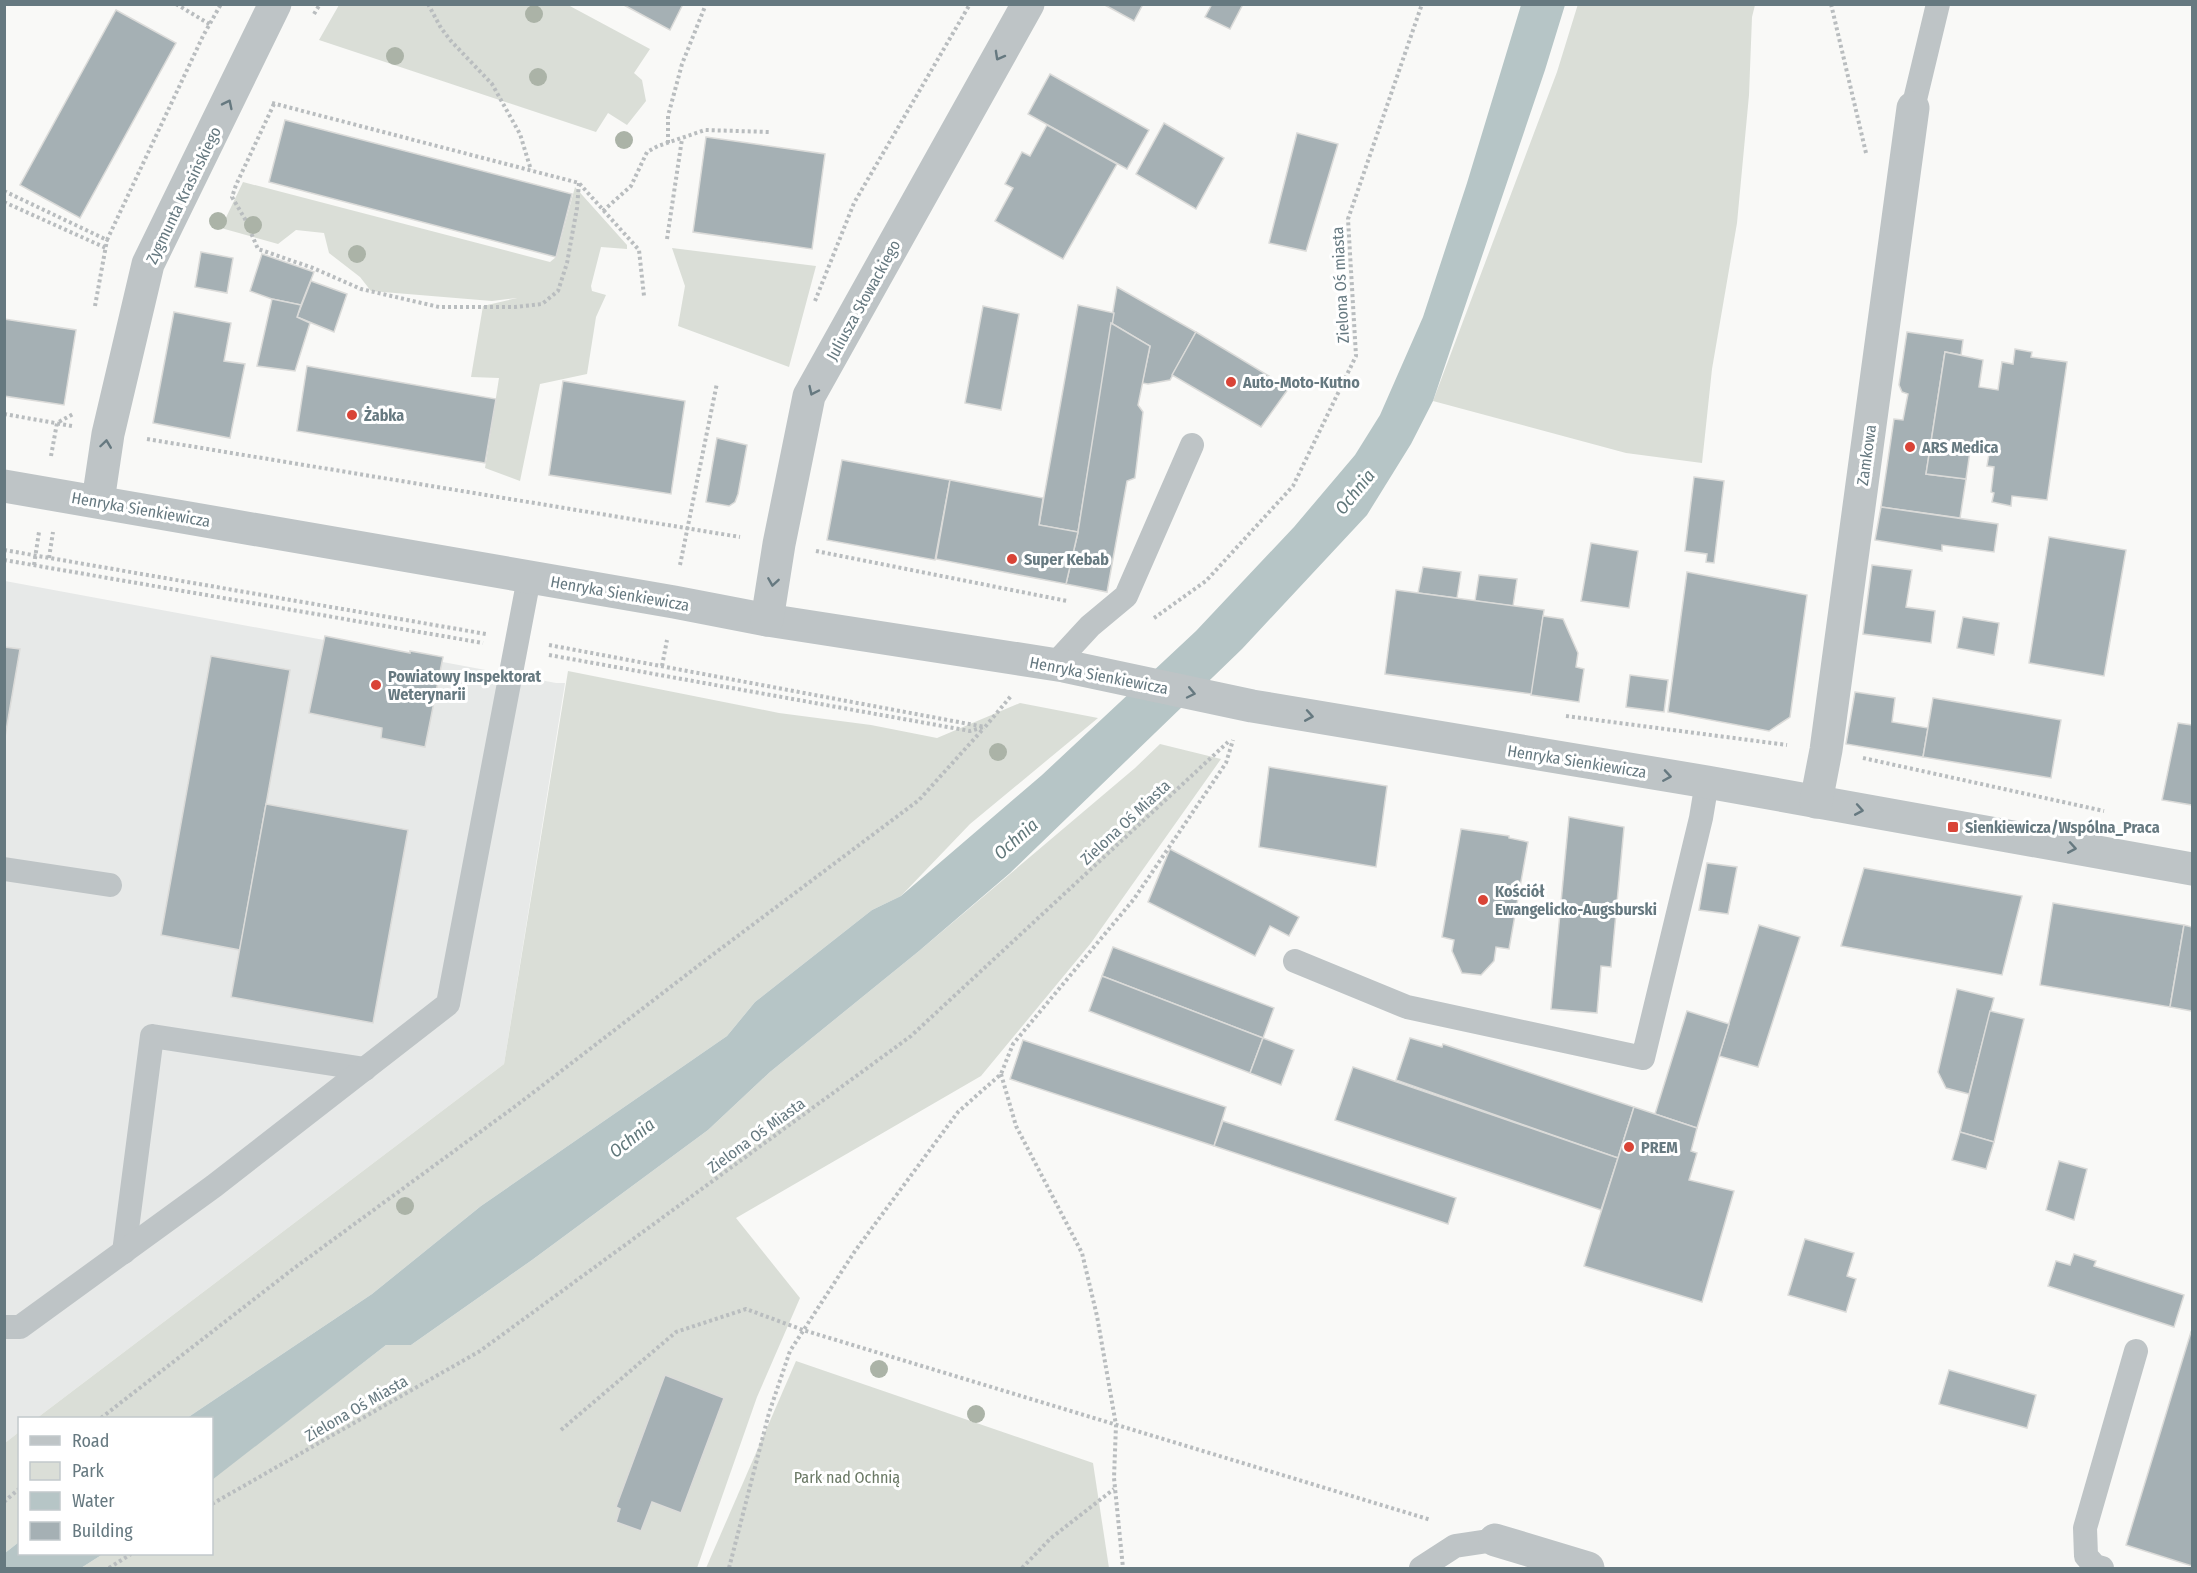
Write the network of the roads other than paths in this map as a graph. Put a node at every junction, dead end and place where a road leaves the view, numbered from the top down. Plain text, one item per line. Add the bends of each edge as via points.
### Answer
1 (275, 4) edge
2 (1028, 4) edge
3 (1938, 4) edge
4 (1913, 108) joint
5 (1192, 445) dead end
6 (4, 486) edge
7 (98, 501) junction
8 (529, 578) junction
9 (767, 620) junction
10 (1063, 666) junction
11 (1707, 782) junction
12 (1816, 802) junction
13 (4, 869) edge
14 (2193, 869) edge
15 (110, 885) dead end
16 (1295, 961) dead end
17 (365, 1069) junction
18 (124, 1252) junction
19 (4, 1327) edge
20 (2136, 1351) dead end
21 (1495, 1540) joint
22 (1421, 1569) edge
23 (1588, 1569) edge
24 (2102, 1569) edge

7 -> 1 street, Zygmunta Krasińskiego via 108,434 148,264
2 -> 9 street, Juliusza Słowackiego via 809,396
3 - 4 lane
4 - 12 street, Zamkowa
5 - 10 lane via 1126,596 1090,626
6 - 7 street, Henryka Sienkiewicza
7 - 8 street, Henryka Sienkiewicza
8 - 9 street, Henryka Sienkiewicza
8 - 17 lane via 448,1004
9 - 10 street, Henryka Sienkiewicza
10 -> 11 street, Henryka Sienkiewicza via 1252,706
11 - 12 street, Henryka Sienkiewicza
11 - 16 lane via 1643,1058 1407,1007
12 -> 14 street, Henryka Sienkiewicza
13 - 15 lane
17 - 18 lane
17 - 18 lane via 152,1036
18 - 19 lane via 20,1327
20 - 24 lane via 2085,1528 2086,1556
21 - 22 lane via 1455,1546
21 - 23 street

